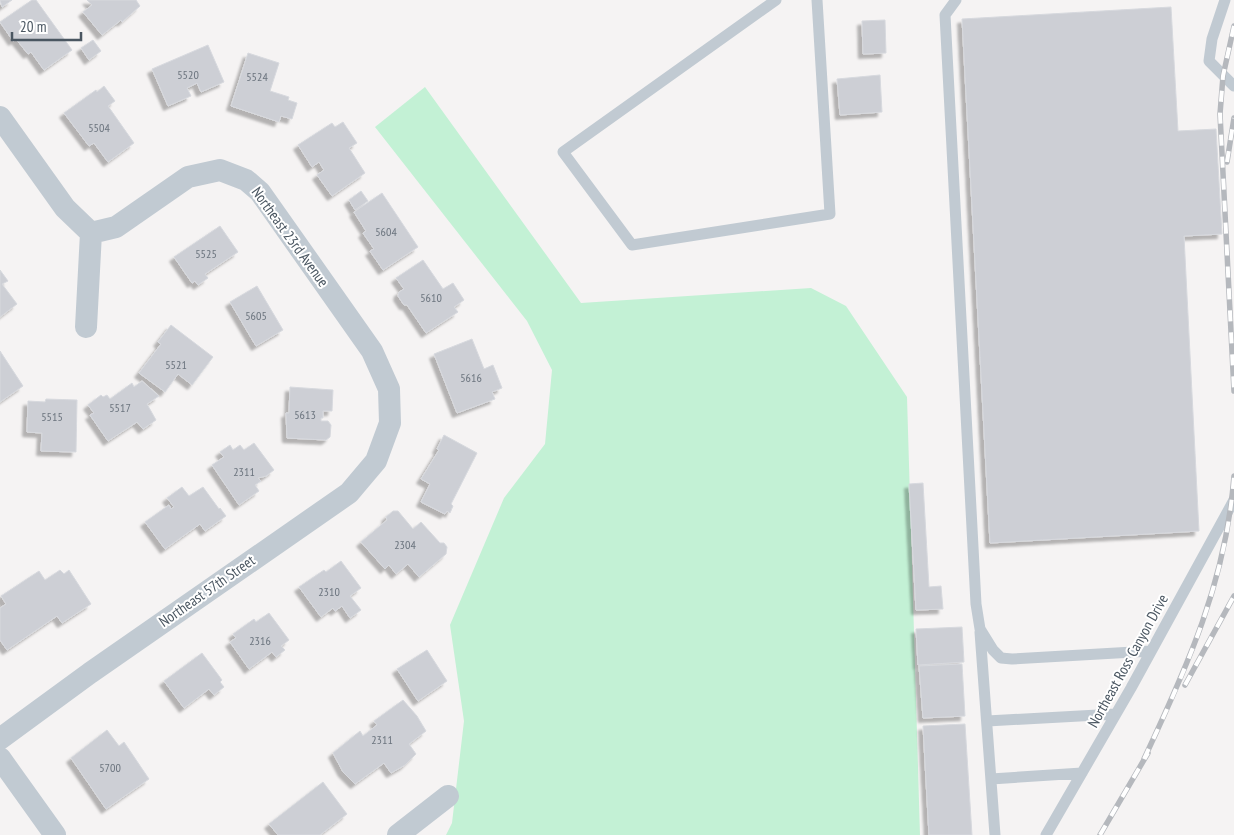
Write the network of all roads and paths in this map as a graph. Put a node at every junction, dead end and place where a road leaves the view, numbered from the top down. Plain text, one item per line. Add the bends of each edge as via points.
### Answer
1 (776, 0) edge
2 (817, 0) edge
3 (956, 0) edge
4 (1225, 0) edge
5 (1234, 86) edge
6 (0, 117) edge
7 (91, 233) junction
8 (86, 327) dead end
9 (390, 423) joint
10 (1234, 500) edge
11 (980, 629) junction
12 (1151, 651) junction
13 (1116, 714) junction
14 (987, 721) junction
15 (0, 739) edge
16 (0, 758) edge
17 (1082, 773) junction
18 (991, 779) junction
19 (448, 796) dead end
20 (55, 835) edge
21 (398, 835) edge
22 (995, 835) edge
23 (1046, 835) edge

1 - 2 lane via 564,152 632,245 830,214
3 - 11 lane via 945,14 976,604
4 - 5 lane via 1212,39 1209,61
6 - 7 street via 65,208
7 - 8 street
7 - 9 street, Northeast 23rd Avenue via 116,227 188,177 220,170 246,180 260,192 372,351 389,389
9 - 15 street, Northeast 57th Street via 376,461 349,493
10 - 12 lane, Northeast Ross Canyon Drive
11 - 12 lane via 1001,658
11 - 14 lane
12 - 13 lane, Northeast Ross Canyon Drive
13 - 14 lane
13 - 17 lane, Northeast Ross Canyon Drive
14 - 18 lane
16 - 20 street
17 - 18 lane
17 - 23 lane, Northeast Ross Canyon Drive
18 - 22 lane
19 - 21 street

